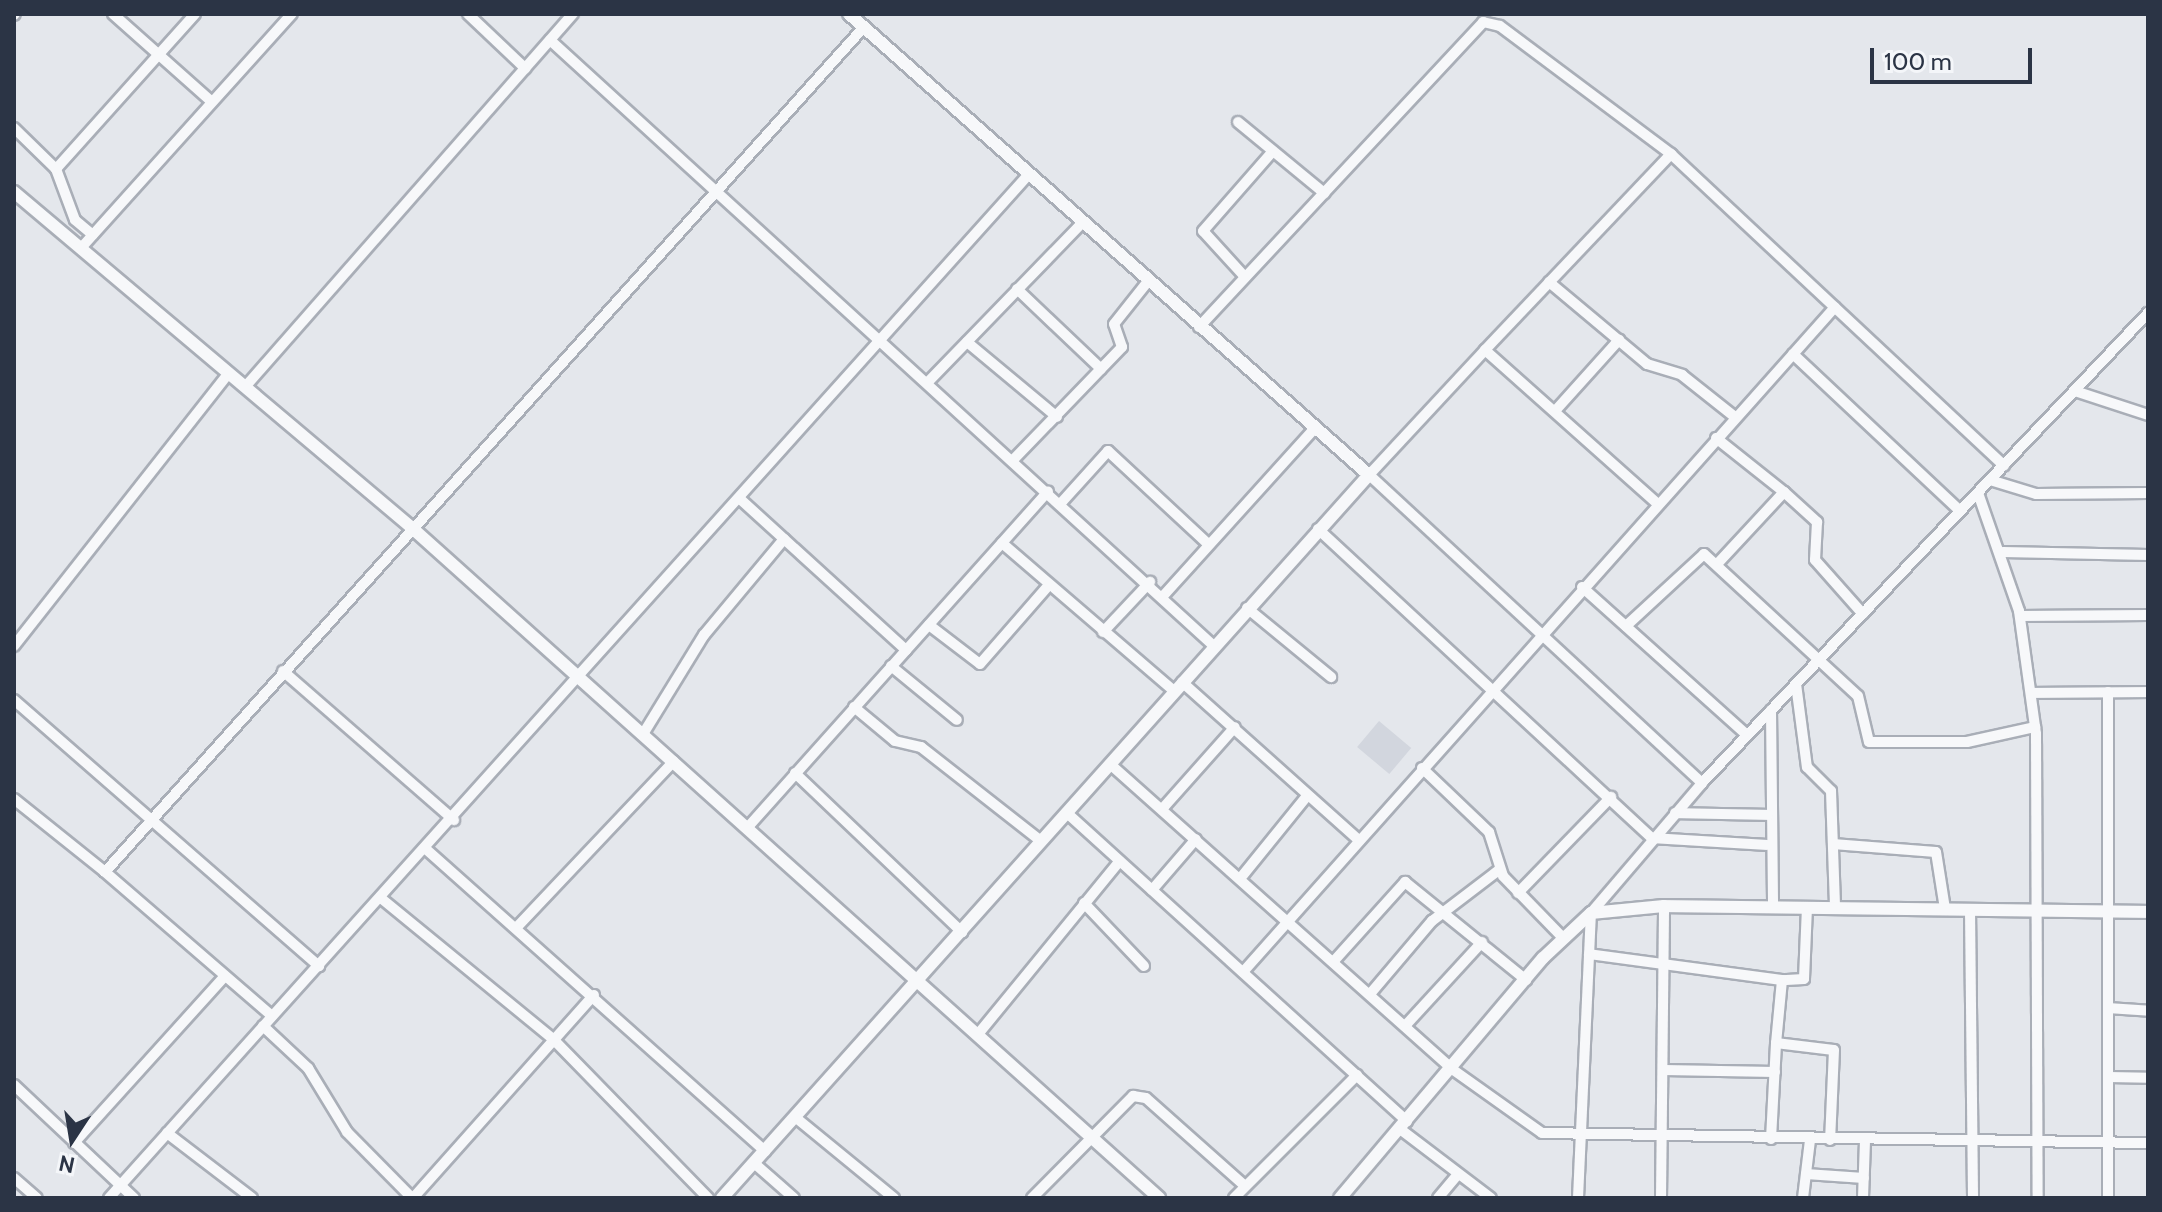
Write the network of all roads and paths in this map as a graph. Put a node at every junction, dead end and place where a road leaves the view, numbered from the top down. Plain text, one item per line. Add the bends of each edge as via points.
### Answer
1 (113, 14) edge
2 (195, 14) edge
3 (292, 14) edge
4 (468, 14) edge
5 (573, 14) edge
6 (849, 14) edge
7 (864, 27) junction
8 (550, 40) junction
9 (159, 55) junction
10 (525, 68) junction
11 (212, 102) junction
12 (1238, 122) dead end
13 (14, 128) edge
14 (1273, 151) junction
15 (1671, 154) junction
16 (56, 169) junction
17 (1029, 174) junction
18 (717, 189) junction
19 (14, 192) edge
20 (1324, 193) junction
21 (1083, 222) junction
22 (93, 235) junction
23 (81, 248) junction
24 (1245, 277) junction
25 (1149, 280) junction
26 (1549, 282) junction
27 (1017, 289) junction
28 (1835, 307) junction
29 (2146, 319) edge
30 (1199, 327) junction
31 (879, 340) junction
32 (1619, 340) junction
33 (967, 342) junction
34 (1485, 350) junction
35 (1793, 354) junction
36 (1101, 369) junction
37 (229, 373) junction
38 (927, 383) junction
39 (245, 387) junction
40 (2075, 391) junction
41 (1555, 411) junction
42 (2148, 415) edge
43 (1057, 417) junction
44 (1735, 417) junction
45 (1315, 428) junction
46 (1716, 438) junction
47 (1013, 460) junction
48 (2004, 466) junction
49 (1369, 475) junction
50 (1990, 480) junction
51 (1048, 491) junction
52 (1784, 492) junction
53 (1978, 493) junction
54 (2148, 493) edge
55 (739, 498) junction
56 (1061, 503) junction
57 (1657, 503) junction
58 (1960, 511) junction
59 (411, 527) junction
60 (1318, 529) junction
61 (784, 539) junction
62 (1002, 543) junction
63 (1208, 544) junction
64 (2003, 552) junction
65 (2148, 555) edge
66 (1718, 563) junction
67 (1150, 582) junction
68 (1048, 586) junction
69 (1582, 587) junction
70 (1164, 595) junction
71 (1247, 608) junction
72 (1863, 614) junction
73 (2148, 615) edge
74 (2020, 616) junction
75 (929, 625) junction
76 (1626, 626) junction
77 (1103, 632) junction
78 (1540, 633) junction
79 (14, 646) edge
80 (1214, 646) junction
81 (906, 650) junction
82 (1819, 659) junction
83 (891, 666) junction
84 (283, 671) junction
85 (1331, 677) dead end
86 (580, 678) junction
87 (1796, 684) junction
88 (1494, 686) junction
89 (1178, 687) junction
90 (2108, 692) junction
91 (2148, 692) edge
92 (2031, 693) junction
93 (14, 700) edge
94 (854, 707) junction
95 (1771, 710) junction
96 (957, 720) dead end
97 (1235, 727) junction
98 (2035, 727) junction
99 (643, 734) junction
100 (1747, 735) junction
101 (674, 761) junction
102 (1110, 764) junction
103 (1422, 768) junction
104 (795, 773) junction
105 (1702, 783) junction
106 (1307, 796) junction
107 (1611, 797) junction
108 (14, 799) edge
109 (1163, 808) junction
110 (1067, 813) junction
111 (1675, 813) junction
112 (1768, 815) junction
113 (153, 818) junction
114 (454, 820) junction
115 (748, 827) junction
116 (1652, 838) junction
117 (1196, 839) junction
118 (1359, 840) junction
119 (1041, 841) junction
120 (1833, 844) junction
121 (1767, 845) junction
122 (427, 850) junction
123 (1120, 861) junction
124 (1499, 870) junction
125 (105, 872) junction
126 (1243, 875) junction
127 (1152, 890) junction
128 (1518, 893) junction
129 (382, 899) junction
130 (1084, 903) junction
131 (1664, 906) junction
132 (1773, 907) junction
133 (1807, 907) junction
134 (1835, 907) junction
135 (1945, 909) junction
136 (1970, 909) junction
137 (1446, 911) junction
138 (2040, 912) junction
139 (2109, 912) junction
140 (2148, 912) edge
141 (1591, 913) junction
142 (1287, 922) junction
143 (517, 927) junction
144 (962, 932) junction
145 (1563, 938) junction
146 (1482, 942) junction
147 (1589, 954) junction
148 (1333, 962) junction
149 (1665, 964) junction
150 (319, 966) junction
151 (1144, 966) dead end
152 (1243, 972) junction
153 (225, 976) junction
154 (920, 980) junction
155 (1526, 980) junction
156 (1782, 980) junction
157 (1370, 994) junction
158 (594, 995) junction
159 (2109, 1008) junction
160 (2148, 1011) edge
161 (272, 1016) junction
162 (263, 1026) junction
163 (1405, 1026) junction
164 (979, 1033) junction
165 (554, 1040) junction
166 (1776, 1043) junction
167 (1452, 1069) junction
168 (1664, 1070) junction
169 (1775, 1072) junction
170 (1357, 1075) junction
171 (2109, 1077) junction
172 (2148, 1078) edge
173 (14, 1085) edge
174 (795, 1117) junction
175 (1403, 1125) junction
176 (167, 1133) junction
177 (1090, 1133) junction
178 (1579, 1133) junction
179 (1663, 1134) junction
180 (1771, 1139) junction
181 (1810, 1140) junction
182 (1830, 1140) junction
183 (1865, 1141) junction
184 (74, 1143) junction
185 (1973, 1143) junction
186 (2038, 1143) junction
187 (2109, 1143) junction
188 (2148, 1143) edge
189 (765, 1151) junction
190 (754, 1163) junction
191 (1458, 1174) junction
192 (1806, 1174) junction
193 (14, 1178) edge
194 (1864, 1178) junction
195 (120, 1186) junction
196 (1245, 1186) junction
197 (37, 1198) edge
198 (109, 1198) edge
199 (134, 1198) edge
200 (252, 1198) edge
201 (412, 1198) edge
202 (708, 1198) edge
203 (722, 1198) edge
204 (794, 1198) edge
205 (894, 1198) edge
206 (1032, 1198) edge
207 (1159, 1198) edge
208 (1234, 1198) edge
209 (1340, 1198) edge
210 (1438, 1198) edge
211 (1491, 1198) edge
212 (1578, 1198) edge
213 (1661, 1198) edge
214 (1803, 1198) edge
215 (1863, 1198) edge
216 (1973, 1198) edge
217 (2038, 1198) edge
218 (2108, 1198) edge

1 - 9 street
2 - 9 street
3 - 11 street
4 - 10 street
5 - 8 street
6 - 7 street
7 - 17 street
7 - 18 street
8 - 10 street
8 - 18 street
9 - 11 street
9 - 16 street
10 - 39 street
11 - 22 street
12 - 14 street
13 - 16 street
14 - 20 street
14 - 24 street via 1203,231
15 - 20 street via 1488,21
15 - 26 street
15 - 28 street
16 - 22 street via 75,220
17 - 21 street
17 - 31 street
18 - 31 street
18 - 59 street
19 - 23 street
20 - 24 street
21 - 25 street
21 - 27 street
22 - 23 street
23 - 37 street
24 - 30 street
25 - 30 street
25 - 36 street via 1114,324 1122,347
26 - 32 street
26 - 34 street
27 - 33 street
27 - 36 street
28 - 35 street
28 - 48 street
29 - 40 street
30 - 45 street
31 - 38 street
31 - 55 street
32 - 41 street
32 - 44 street via 1647,364 1682,375
33 - 38 street
33 - 43 street
34 - 41 street
34 - 49 street
35 - 44 street
35 - 58 street
36 - 43 street
37 - 39 street
37 - 79 street
38 - 47 street
39 - 59 street
40 - 42 street
40 - 48 street
41 - 57 street
43 - 47 street
44 - 46 street
45 - 49 street
45 - 63 street
46 - 52 street
46 - 57 street
47 - 51 street
48 - 50 street
49 - 60 street
49 - 78 street
50 - 53 street
50 - 54 street via 2070,497
51 - 56 street
51 - 62 street
52 - 66 street
52 - 72 street via 1817,522 1815,560
53 - 58 street
53 - 64 street
55 - 61 street
55 - 86 street
56 - 63 street via 1108,451
56 - 67 street
57 - 69 street
58 - 72 street
59 - 84 street
59 - 86 street
60 - 71 street
60 - 88 street
61 - 81 street
61 - 99 street via 704,635
62 - 68 street
62 - 75 street
63 - 70 street
64 - 65 street
64 - 74 street
66 - 76 street via 1696,555
66 - 82 street
67 - 70 street
67 - 77 street
68 - 75 street via 980,664
68 - 77 street
69 - 76 street
69 - 78 street
70 - 80 street
71 - 80 street
71 - 85 street
72 - 82 street
73 - 74 street
74 - 92 street
75 - 81 street
76 - 100 street
77 - 89 street
78 - 88 street
78 - 105 street
80 - 89 street
81 - 83 street
82 - 87 street
82 - 98 street via 1858,696 1873,744 1967,742
83 - 94 street
83 - 96 street
84 - 113 street
84 - 114 street
86 - 99 street
86 - 114 street
87 - 95 street
87 - 120 street via 1807,767 1831,791
88 - 103 street
88 - 107 street
89 - 97 street
89 - 102 street
90 - 91 street
90 - 92 street
90 - 139 street
92 - 98 street
93 - 113 street
94 - 104 street
94 - 119 street via 899,743 921,747
95 - 100 street
95 - 112 street
97 - 106 street
97 - 109 street
98 - 138 street
99 - 101 street
100 - 105 street
101 - 115 street
101 - 143 street
102 - 109 street
102 - 110 street
103 - 118 street
103 - 124 street via 1489,832
104 - 115 street
104 - 144 street
105 - 111 street
106 - 118 street
106 - 126 street
107 - 116 street
107 - 128 street
108 - 125 street
109 - 117 street
110 - 119 street
110 - 123 street
111 - 112 street
111 - 116 street
112 - 121 street
113 - 125 street
113 - 150 street
114 - 122 street
115 - 154 street
116 - 121 street
116 - 141 street
117 - 126 street
117 - 127 street
118 - 142 street
119 - 144 street
120 - 134 street
120 - 135 street via 1936,852
121 - 132 street
122 - 129 street
122 - 143 street
123 - 127 street
123 - 130 street
124 - 128 street
124 - 137 street
125 - 153 street
126 - 142 street
127 - 152 street
128 - 145 street
129 - 150 street
129 - 165 street
130 - 151 street
130 - 164 street
131 - 132 street
131 - 141 street
131 - 149 street
132 - 133 street
133 - 134 street
133 - 156 street via 1804,979
134 - 135 street
135 - 136 street
136 - 138 street
136 - 185 street
137 - 146 street
137 - 148 street via 1405,882
137 - 157 street
138 - 139 street
138 - 186 street
139 - 140 street
139 - 159 street
141 - 145 street
141 - 147 street
142 - 148 street
142 - 152 street
143 - 158 street
144 - 154 street
145 - 155 street
146 - 155 street
146 - 163 street
147 - 149 street
147 - 178 street
148 - 157 street
149 - 156 street
149 - 168 street
150 - 161 street
152 - 170 street
153 - 161 street
153 - 184 street
154 - 164 street
154 - 174 street
155 - 167 street
156 - 166 street
157 - 163 street
158 - 165 street
158 - 189 street
159 - 160 street
159 - 171 street
161 - 162 street
162 - 176 street
162 - 201 street via 314,1074 347,1132
163 - 167 street
164 - 177 street
165 - 201 street
165 - 202 street
166 - 169 street
166 - 182 street via 1834,1050
167 - 175 street
167 - 178 street via 1532,1128
168 - 169 street
168 - 179 street
169 - 180 street
170 - 175 street
170 - 196 street
171 - 172 street
171 - 187 street
173 - 184 street
174 - 189 street
174 - 205 street
175 - 191 street
175 - 209 street
176 - 195 street
176 - 200 street
177 - 196 street via 1127,1099 1146,1098
177 - 206 street
177 - 207 street
178 - 179 street
178 - 212 street
179 - 180 street
179 - 213 street
180 - 181 street
181 - 182 street
181 - 192 street
182 - 183 street
183 - 185 street
183 - 194 street
184 - 195 street
185 - 186 street
185 - 216 street
186 - 187 street
186 - 217 street
187 - 188 street
187 - 218 street
189 - 190 street
190 - 203 street
190 - 204 street
191 - 210 street
191 - 211 street
192 - 194 street
192 - 214 street
193 - 197 street
194 - 215 street
195 - 198 street
195 - 199 street
196 - 208 street

